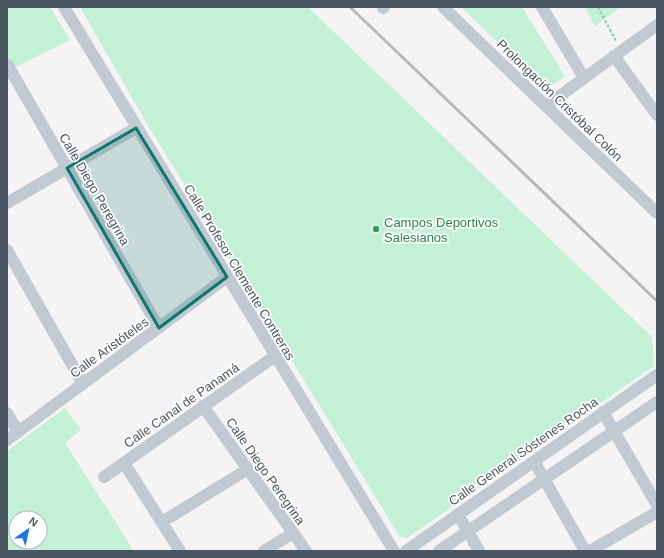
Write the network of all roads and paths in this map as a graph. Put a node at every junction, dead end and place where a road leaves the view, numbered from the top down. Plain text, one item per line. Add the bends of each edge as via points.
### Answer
1 (64, 7) edge
2 (443, 7) edge
3 (542, 7) edge
4 (598, 7) edge
5 (657, 25) edge
6 (617, 54) junction
7 (7, 64) edge
8 (584, 78) junction
9 (546, 106) junction
10 (657, 115) edge
11 (136, 128) junction
12 (67, 168) junction
13 (7, 203) edge
14 (657, 212) edge
15 (7, 250) edge
16 (227, 277) junction
17 (159, 328) junction
18 (275, 356) junction
19 (657, 375) edge
20 (83, 384) junction
21 (657, 402) edge
22 (203, 406) junction
23 (603, 412) junction
24 (7, 413) edge
25 (614, 431) junction
26 (18, 432) junction
27 (7, 440) edge
28 (534, 461) junction
29 (124, 463) junction
30 (248, 469) junction
31 (104, 477) dead end
32 (544, 479) junction
33 (657, 505) edge
34 (657, 512) edge
35 (458, 514) junction
36 (162, 522) junction
37 (467, 531) junction
38 (293, 533) junction
39 (180, 551) edge
40 (264, 551) edge
41 (306, 551) edge
42 (394, 551) edge
43 (406, 551) edge
44 (439, 551) edge
45 (479, 551) edge
46 (585, 551) edge
47 (590, 551) edge

1 - 11 street, Calle Profesor Clemente Contreras
2 - 9 street, Prolongación Cristóbal Colón
3 - 8 street
4 - 6 path
5 - 6 street
6 - 8 street
6 - 10 street
7 - 12 street, Calle Diego Peregrina
8 - 9 street
9 - 14 street, Prolongación Cristóbal Colón
11 - 12 street
11 - 16 street, Calle Profesor Clemente Contreras
12 - 13 street
12 - 17 street, Calle Diego Peregrina
15 - 20 street
16 - 17 street, Calle Aristóteles
16 - 18 street, Calle Profesor Clemente Contreras
17 - 20 street, Calle Aristóteles
18 - 22 street, Calle Canal de Panamá
18 - 42 street, Calle Profesor Clemente Contreras
19 - 23 street, Calle General Sóstenes Rocha
20 - 26 street, Calle Aristóteles
21 - 25 street
22 - 29 street, Calle Canal de Panamá
22 - 30 street, Calle Diego Peregrina
23 - 25 street
23 - 28 street, Calle General Sóstenes Rocha
24 - 26 street
25 - 32 street
25 - 33 street
26 - 27 street, Calle Aristóteles
28 - 32 street
28 - 35 street, Calle General Sóstenes Rocha
29 - 31 street, Calle Canal de Panamá
29 - 36 street
30 - 36 street
30 - 38 street, Calle Diego Peregrina
32 - 37 street
32 - 46 street
34 - 47 street
35 - 37 street
35 - 43 street, Calle General Sóstenes Rocha
36 - 39 street
37 - 44 street
37 - 45 street
38 - 40 street
38 - 41 street, Calle Diego Peregrina

